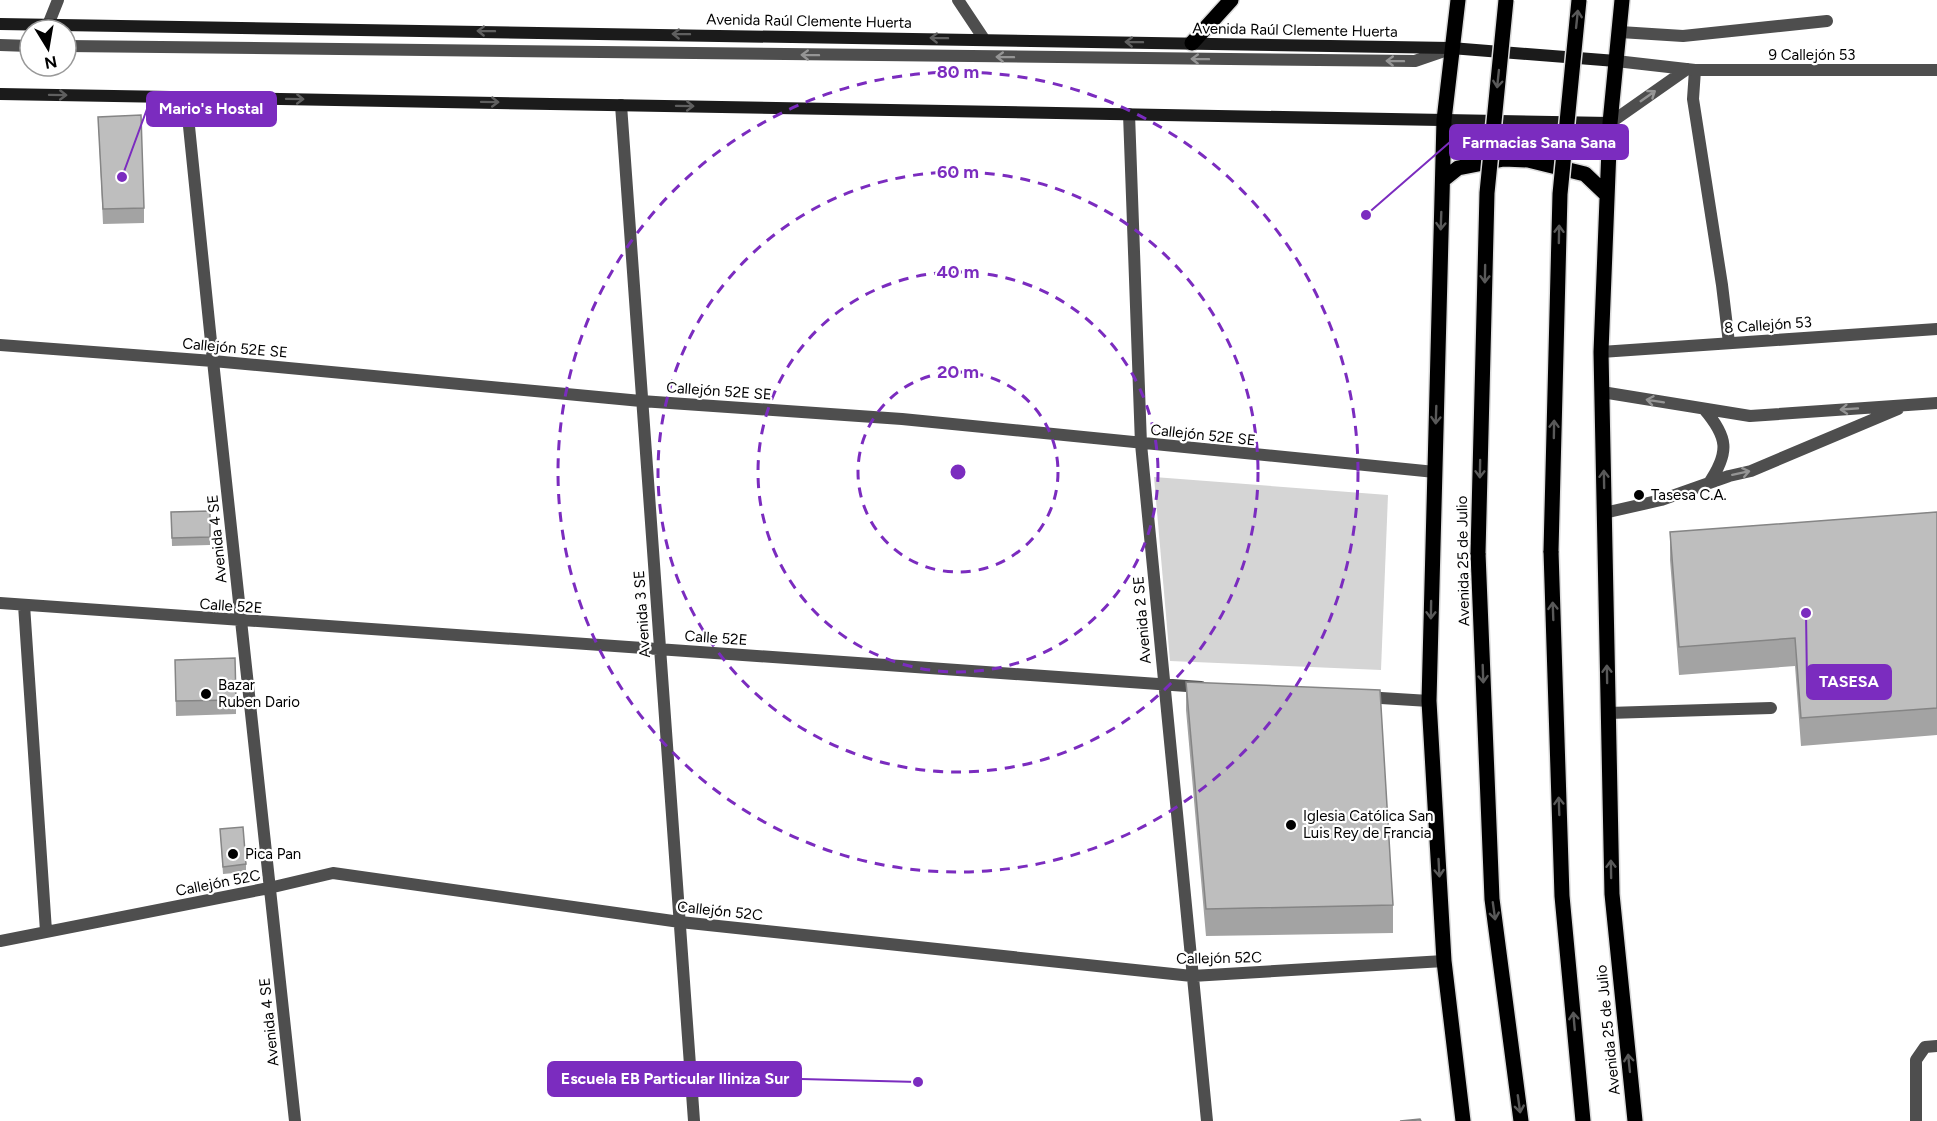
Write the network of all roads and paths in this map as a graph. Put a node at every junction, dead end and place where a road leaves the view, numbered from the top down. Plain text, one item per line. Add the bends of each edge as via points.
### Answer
1 (58, 0) edge
2 (958, 0) edge
3 (1231, 0) edge
4 (1458, 0) edge
5 (1506, 0) edge
6 (1579, 0) edge
7 (1622, 0) edge
8 (51, 18) edge
9 (1827, 21) dead end
10 (0, 24) edge
11 (18, 24) edge
12 (78, 25) edge
13 (1620, 32) junction
14 (984, 39) junction
15 (1192, 43) junction
16 (0, 45) edge
17 (18, 46) edge
18 (78, 46) edge
19 (1452, 48) junction
20 (1616, 61) junction
21 (1691, 70) junction
22 (1937, 70) edge
23 (0, 94) edge
24 (186, 97) junction
25 (621, 105) junction
26 (1129, 114) junction
27 (1444, 120) junction
28 (1610, 123) junction
29 (1443, 180) junction
30 (1607, 195) junction
31 (1937, 329) edge
32 (1729, 343) junction
33 (0, 345) edge
34 (1601, 352) junction
35 (213, 360) junction
36 (1602, 392) junction
37 (641, 401) junction
38 (1937, 403) edge
39 (1907, 405) junction
40 (1704, 409) junction
41 (1141, 444) junction
42 (1435, 472) junction
43 (1710, 483) junction
44 (1604, 513) junction
45 (0, 603) edge
46 (24, 604) junction
47 (241, 622) junction
48 (660, 650) junction
49 (1164, 685) junction
50 (1210, 687) edge
51 (1348, 696) edge
52 (1429, 701) junction
53 (1771, 708) dead end
54 (1608, 713) junction
55 (269, 888) junction
56 (680, 922) junction
57 (46, 931) junction
58 (0, 940) edge
59 (1444, 961) junction
60 (1192, 976) junction
61 (1937, 1046) edge
62 (294, 1121) edge
63 (694, 1121) edge
64 (1207, 1121) edge
65 (1462, 1121) edge
66 (1521, 1121) edge
67 (1583, 1121) edge
68 (1635, 1121) edge
69 (1916, 1121) edge

1 - 8 street
2 - 14 street
3 - 15 main road
4 - 19 main road, Avenida 25 de Julio
5 -> 66 main road, Avenida 25 de Julio, bridge via 1487,193 1478,553 1492,899
67 -> 6 main road, bridge via 1562,896 1551,551 1560,194
7 - 13 main road, Avenida 25 de Julio
9 - 13 street via 1683,36
10 - 11 main road, Avenida Raúl Clemente Huerta
14 -> 12 main road, Avenida Raúl Clemente Huerta
13 - 20 main road, Avenida 25 de Julio
15 -> 14 main road, Avenida Raúl Clemente Huerta
15 - 19 main road, Avenida Raúl Clemente Huerta
16 - 17 street
19 -> 18 street via 1415,61 1403,61
19 - 20 main road, Avenida Raúl Clemente Huerta
19 - 27 main road, Avenida 25 de Julio
20 - 21 street, 9 Callejón 53
20 - 28 main road, Avenida 25 de Julio
21 - 22 street, 9 Callejón 53
28 -> 21 street
21 - 32 street
23 -> 24 main road
24 -> 25 main road
24 - 35 street, Avenida 4 SE
25 -> 26 main road
25 - 37 street, Avenida 3 SE
26 - 27 main road
26 - 41 street, Avenida 2 SE
27 - 28 main road
27 - 29 main road, Avenida 25 de Julio
28 - 30 main road, Avenida 25 de Julio
29 - 30 main road via 1458,168 1504,159 1528,160 1585,174
29 -> 42 main road, Avenida 25 de Julio
30 - 34 main road, Avenida 25 de Julio
31 - 32 street, 8 Callejón 53
32 - 34 street, 8 Callejón 53
33 - 35 street, Callejón 52E SE
34 - 36 main road, Avenida 25 de Julio
35 - 37 street, Callejón 52E SE
35 - 47 street, Avenida 4 SE
40 -> 36 street
44 -> 36 main road, Avenida 25 de Julio
37 - 41 street, Callejón 52E SE via 902,419
37 - 48 street, Avenida 3 SE
38 - 39 street
39 -> 40 street via 1750,416
43 -> 39 street via 1751,471
40 - 43 street via 1723,436 1722,462
41 - 42 street, Callejón 52E SE
41 - 49 street, Avenida 2 SE
42 -> 52 main road, Avenida 25 de Julio
43 - 44 street via 1661,500
54 -> 44 main road, Avenida 25 de Julio
45 - 46 street, Calle 52E
46 - 47 street, Calle 52E
46 - 57 street
47 - 48 street, Calle 52E
47 - 55 street, Avenida 4 SE
48 - 49 street, Calle 52E
48 - 56 street, Avenida 3 SE
49 - 50 street, Calle 52E
49 - 60 street, Avenida 2 SE
51 - 52 street
52 -> 59 main road, Avenida 25 de Julio
53 - 54 street
68 -> 54 main road, Avenida 25 de Julio via 1612,894
55 - 56 street, Callejón 52C via 333,873
55 - 57 street, Callejón 52C
55 - 62 street, Avenida 4 SE
56 - 60 street, Callejón 52C
56 - 63 street, Avenida 3 SE
57 - 58 street, Callejón 52C
59 - 60 street, Callejón 52C
59 - 65 main road, Avenida 25 de Julio
60 - 64 street, Avenida 2 SE
61 - 69 street via 1925,1047 1916,1060

